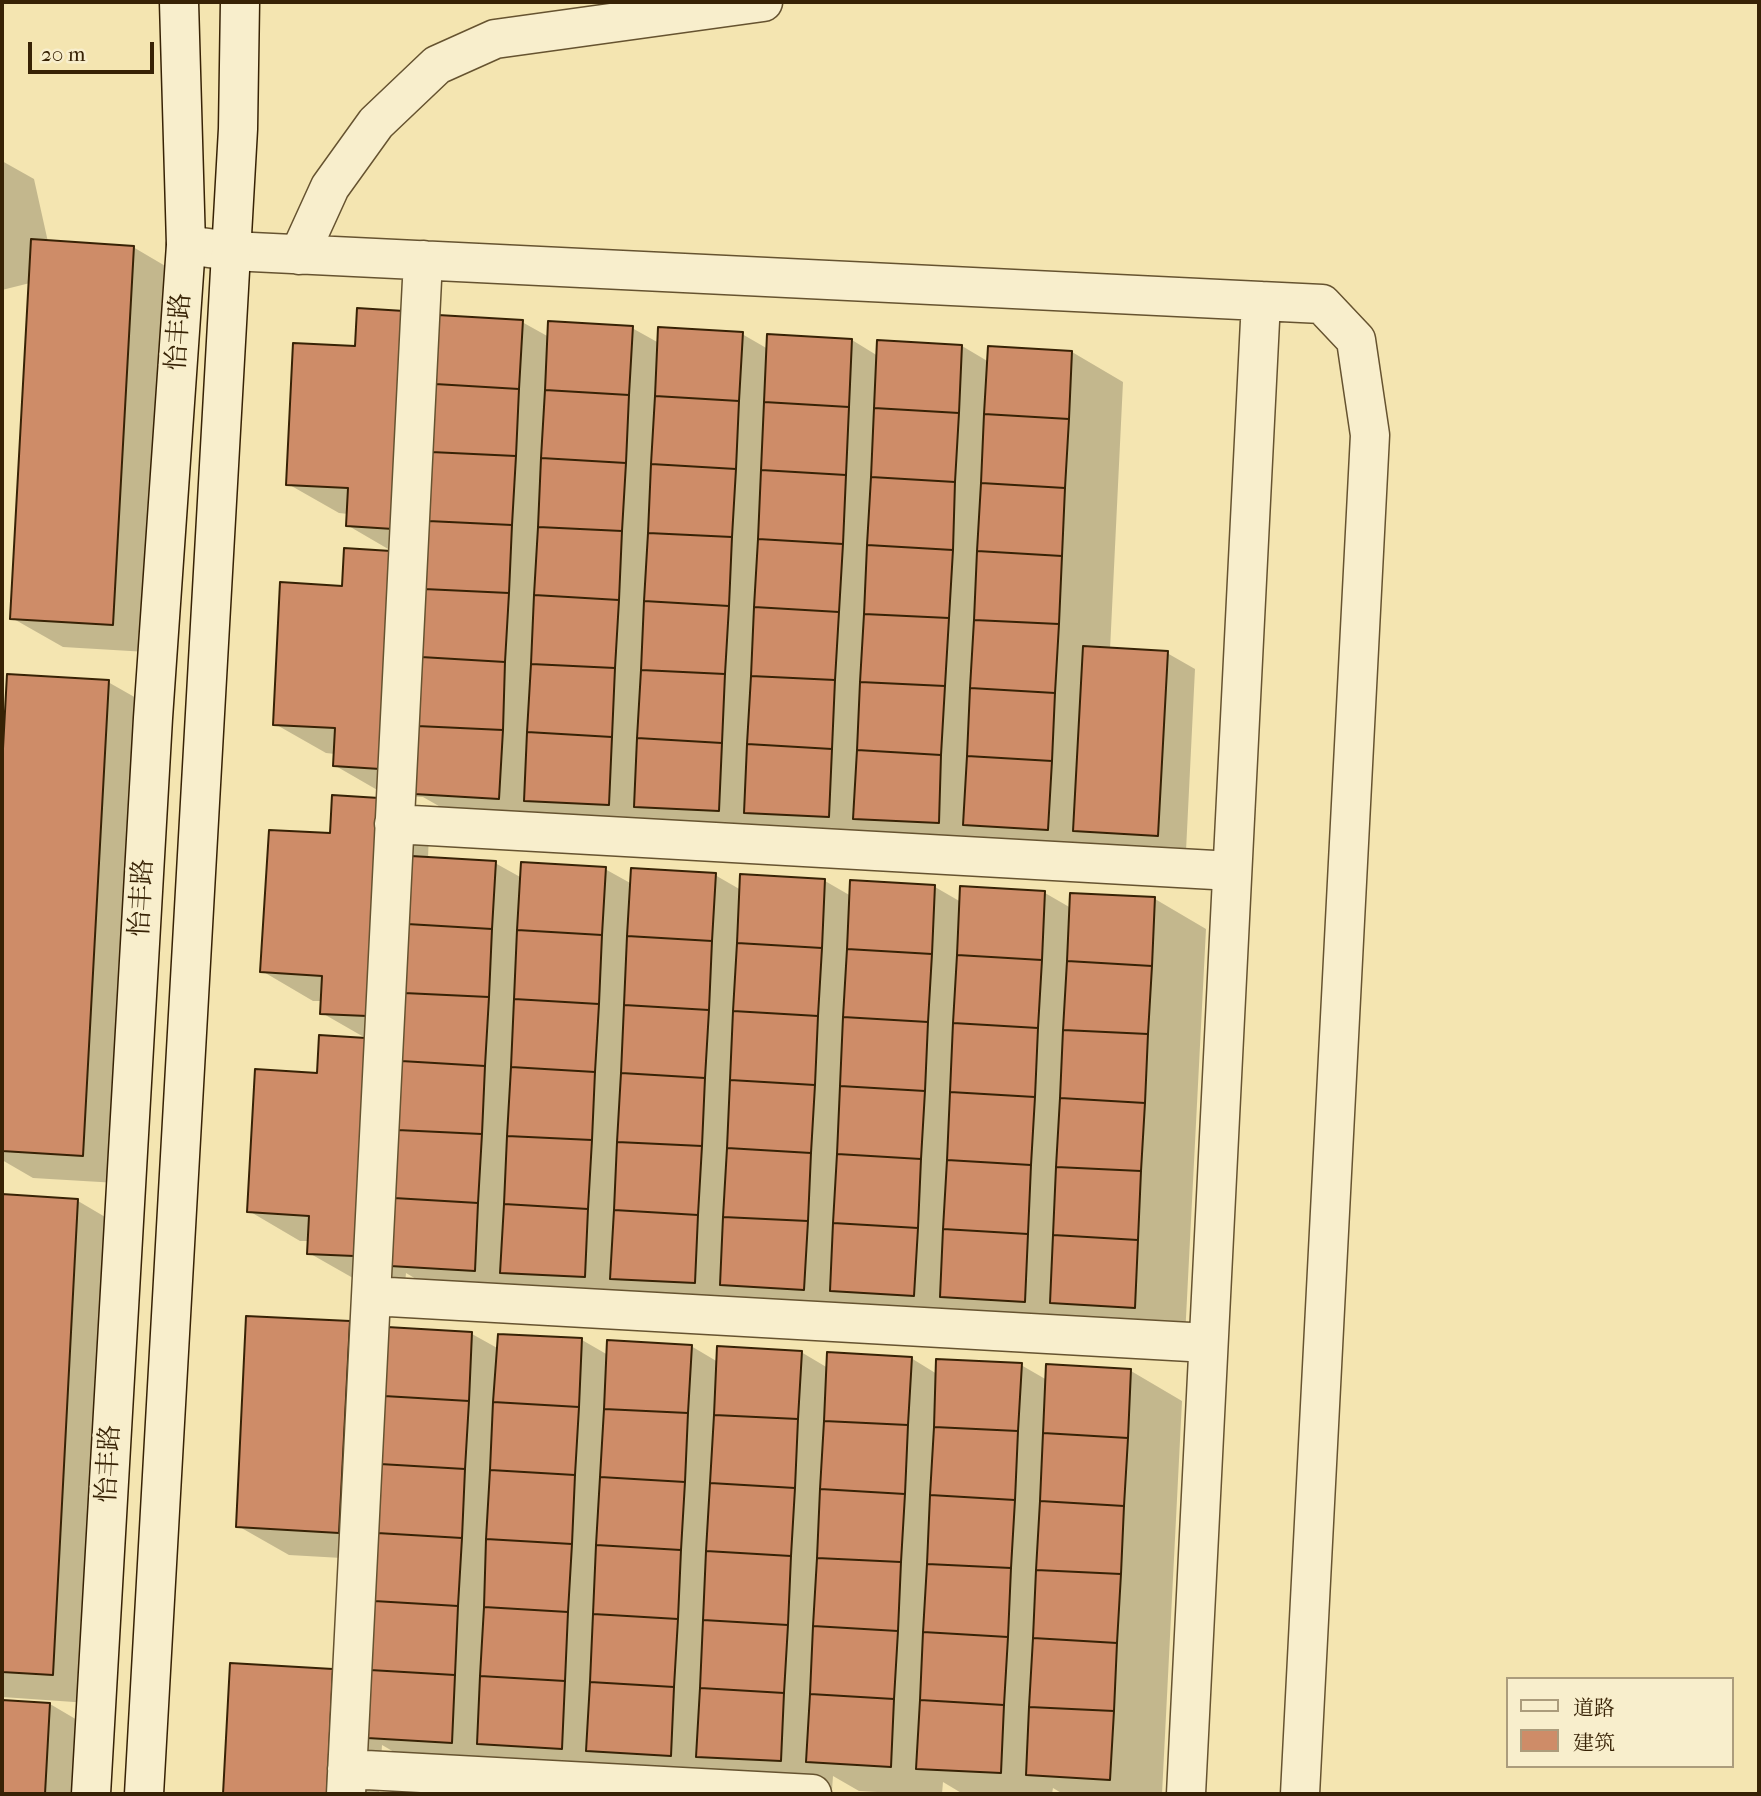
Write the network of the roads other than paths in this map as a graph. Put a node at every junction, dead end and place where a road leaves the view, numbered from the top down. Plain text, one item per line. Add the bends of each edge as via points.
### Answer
1 (178, 2) edge
2 (240, 2) edge
3 (763, 2) edge
4 (186, 245) junction
5 (231, 251) junction
6 (299, 254) junction
7 (423, 260) junction
8 (1261, 301) junction
9 (394, 824) junction
10 (1232, 871) junction
11 (371, 1296) junction
12 (1208, 1343) junction
13 (346, 1781) edge
14 (91, 1794) edge
15 (144, 1794) edge
16 (812, 1794) edge
17 (1186, 1794) edge
18 (1300, 1794) edge

1 - 4 street, 怡丰路
2 - 5 street, 怡丰路
3 - 6 street via 495,39 437,65 376,123 330,187
4 - 5 street
4 - 14 street, 怡丰路 via 152,732
5 - 6 street
5 - 15 street, 怡丰路
6 - 7 street
7 - 8 street
7 - 9 street
8 - 10 street
8 - 18 street via 1322,304 1356,340 1370,435
9 - 10 street
9 - 11 street
10 - 12 street
11 - 12 street
11 - 13 street
12 - 17 street
13 - 16 street

